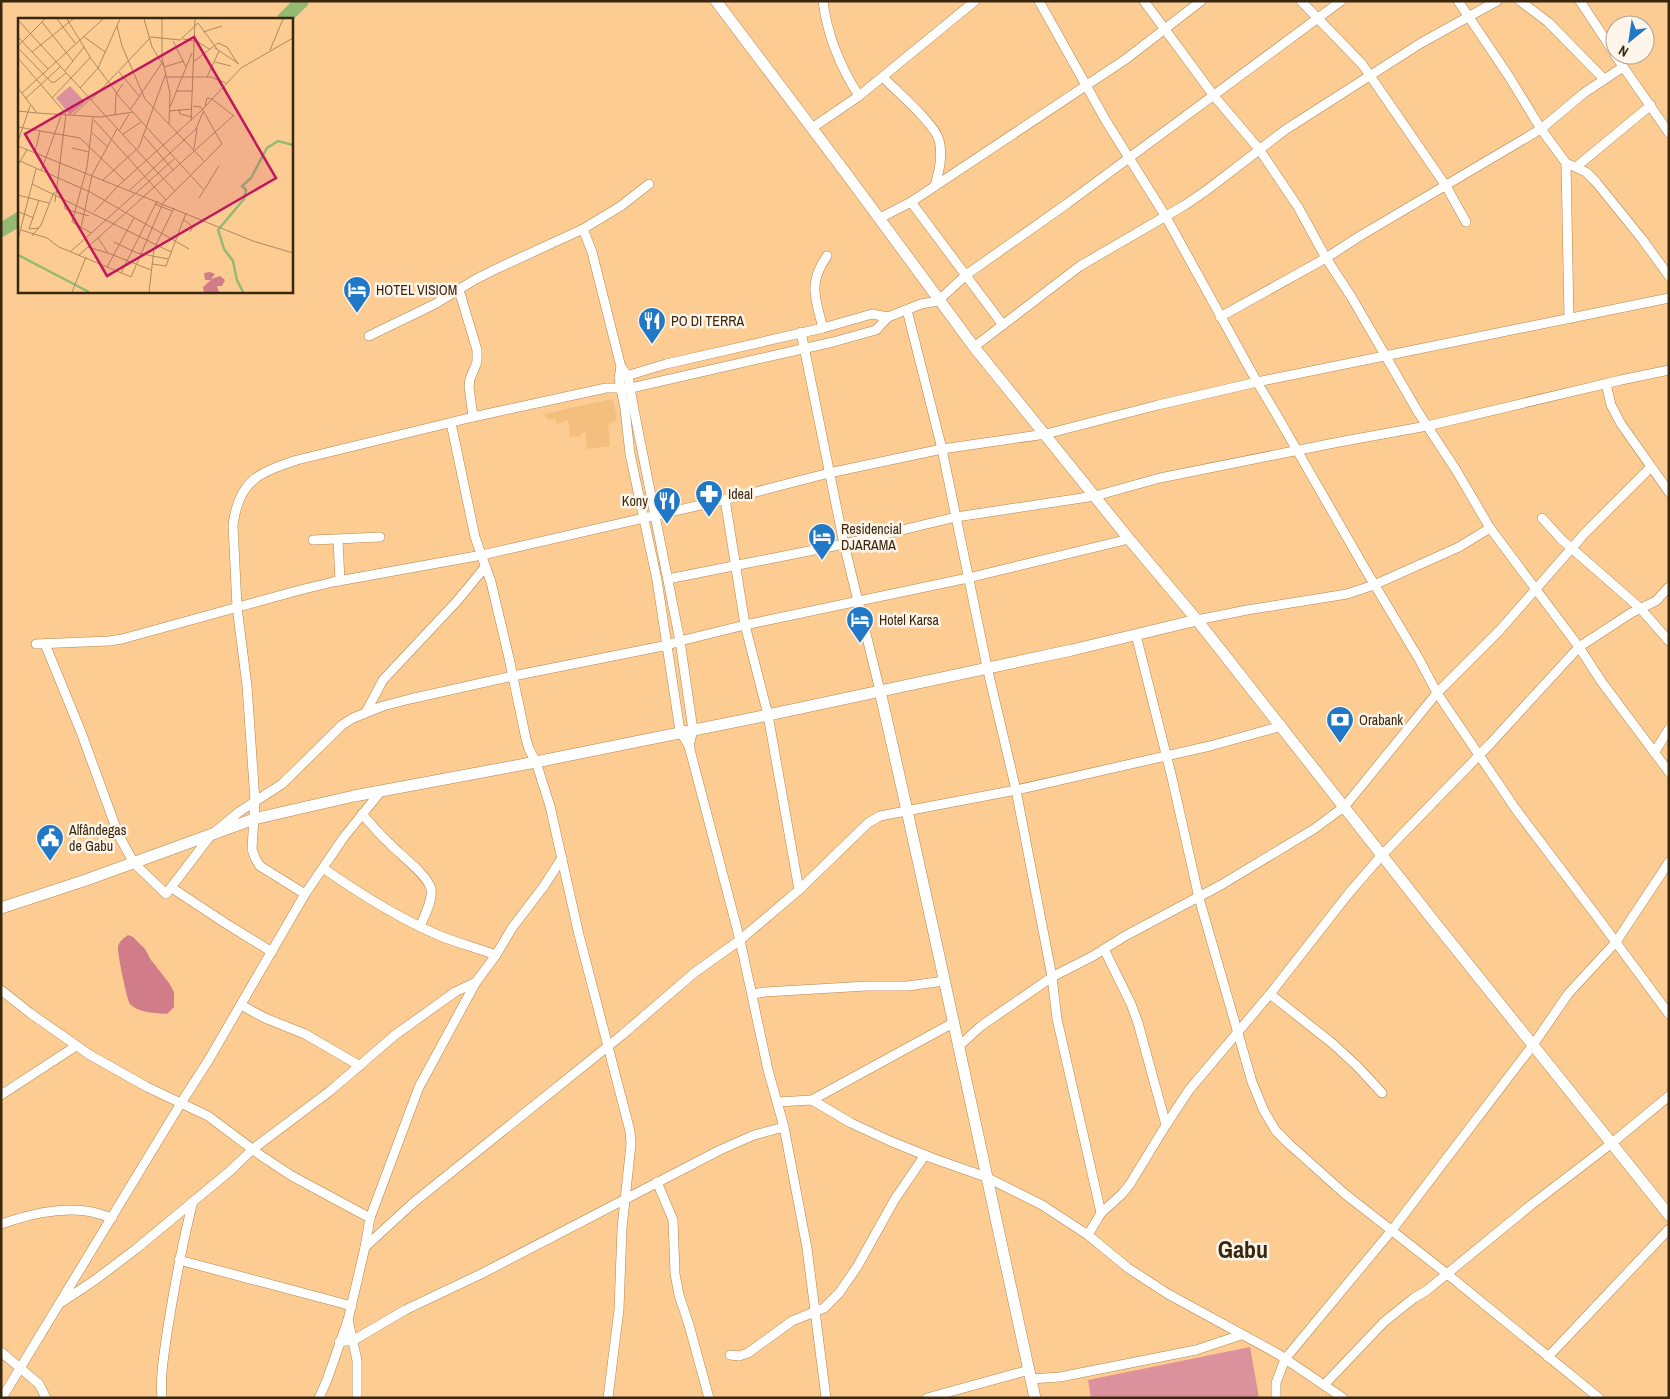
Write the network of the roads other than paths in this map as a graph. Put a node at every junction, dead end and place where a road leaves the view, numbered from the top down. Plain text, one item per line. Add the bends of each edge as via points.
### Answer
1 (716, 1) edge
2 (823, 1) edge
3 (975, 1) edge
4 (1039, 1) edge
5 (1144, 1) edge
6 (1202, 1) edge
7 (1301, 1) edge
8 (1341, 1) edge
9 (1458, 1) edge
10 (1497, 1) edge
11 (1520, 1) edge
12 (1580, 1) edge
13 (1469, 17) junction
14 (1318, 18) junction
15 (1164, 30) junction
16 (1605, 40) edge
17 (1624, 67) joint
18 (1370, 76) junction
19 (883, 77) junction
20 (1604, 79) junction
21 (1087, 85) junction
22 (859, 96) junction
23 (1214, 96) junction
24 (1651, 105) junction
25 (812, 128) junction
26 (1541, 129) junction
27 (1669, 132) edge
28 (1259, 149) junction
29 (1128, 158) junction
30 (1566, 163) junction
31 (1576, 167) junction
32 (649, 184) dead end
33 (935, 186) junction
34 (1446, 186) junction
35 (912, 202) junction
36 (1166, 217) junction
37 (880, 218) junction
38 (1466, 222) dead end
39 (583, 229) junction
40 (827, 256) dead end
41 (1326, 258) junction
42 (966, 275) junction
43 (1669, 276) edge
44 (458, 290) junction
45 (1669, 298) edge
46 (938, 301) junction
47 (907, 310) junction
48 (888, 317) junction
49 (1220, 317) junction
50 (1569, 319) junction
51 (1003, 325) junction
52 (823, 328) junction
53 (801, 332) junction
54 (369, 336) dead end
55 (804, 348) junction
56 (974, 348) junction
57 (1386, 356) junction
58 (620, 367) junction
59 (1669, 370) edge
60 (628, 376) junction
61 (619, 378) junction
62 (1257, 382) junction
63 (1606, 384) junction
64 (606, 388) junction
65 (630, 388) junction
66 (621, 389) junction
67 (473, 417) junction
68 (450, 423) junction
69 (1427, 426) junction
70 (1046, 434) junction
71 (942, 449) junction
72 (1298, 450) junction
73 (1650, 468) junction
74 (829, 472) junction
75 (1669, 492) edge
76 (1096, 496) junction
77 (725, 499) junction
78 (656, 514) junction
79 (956, 517) junction
80 (644, 518) junction
81 (1542, 518) dead end
82 (1490, 528) junction
83 (380, 537) dead end
84 (1129, 539) junction
85 (313, 540) dead end
86 (338, 540) junction
87 (844, 544) junction
88 (1572, 549) junction
89 (482, 556) junction
90 (736, 566) junction
91 (485, 567) junction
92 (968, 578) junction
93 (668, 579) junction
94 (340, 581) junction
95 (1374, 585) junction
96 (1669, 587) edge
97 (1535, 588) junction
98 (859, 601) junction
99 (237, 607) junction
100 (1640, 608) junction
101 (1197, 620) junction
102 (745, 625) junction
103 (1136, 635) junction
104 (680, 640) junction
105 (1669, 641) edge
106 (668, 645) junction
107 (1579, 648) junction
108 (988, 667) junction
109 (513, 676) junction
110 (880, 691) junction
111 (1437, 693) junction
112 (366, 712) junction
113 (768, 715) junction
114 (1282, 726) junction
115 (1669, 729) edge
116 (693, 730) junction
117 (680, 732) junction
118 (688, 746) junction
119 (1654, 753) junction
120 (1166, 755) junction
121 (1479, 755) junction
122 (536, 762) junction
123 (1669, 772) edge
124 (1016, 790) junction
125 (381, 791) junction
126 (255, 801) junction
127 (1345, 806) junction
128 (908, 811) junction
129 (362, 814) junction
130 (254, 819) junction
131 (211, 835) junction
132 (1382, 856) junction
133 (562, 858) junction
134 (134, 863) junction
135 (1667, 866) edge
136 (323, 868) junction
137 (172, 888) junction
138 (799, 890) junction
139 (305, 894) junction
140 (1199, 898) junction
141 (1, 908) edge
142 (420, 927) junction
143 (740, 940) junction
144 (1616, 942) junction
145 (1104, 949) junction
146 (272, 952) junction
147 (496, 954) junction
148 (1052, 977) junction
149 (944, 981) junction
150 (476, 982) junction
151 (1, 990) edge
152 (753, 994) junction
153 (1270, 994) junction
154 (242, 1005) junction
155 (1669, 1014) edge
156 (953, 1023) junction
157 (1238, 1033) junction
158 (1533, 1045) junction
159 (76, 1046) junction
160 (607, 1046) junction
161 (958, 1047) junction
162 (360, 1066) junction
163 (1382, 1093) dead end
164 (1, 1095) edge
165 (1669, 1096) edge
166 (812, 1100) junction
167 (777, 1102) junction
168 (181, 1103) junction
169 (1166, 1125) junction
170 (784, 1127) junction
171 (1612, 1143) junction
172 (253, 1149) junction
173 (925, 1155) junction
174 (986, 1177) junction
175 (657, 1182) junction
176 (625, 1198) junction
177 (193, 1201) junction
178 (1101, 1213) junction
179 (1669, 1215) edge
180 (112, 1218) junction
181 (370, 1218) junction
182 (1, 1224) edge
183 (1669, 1229) edge
184 (1392, 1230) junction
185 (1088, 1235) junction
186 (365, 1247) junction
187 (179, 1260) junction
188 (1446, 1273) junction
189 (60, 1304) junction
190 (352, 1306) junction
191 (816, 1312) junction
192 (348, 1320) junction
193 (1241, 1335) junction
194 (354, 1340) junction
195 (340, 1342) junction
196 (1, 1352) edge
197 (730, 1355) dead end
198 (1548, 1357) junction
199 (1285, 1359) junction
200 (20, 1368) junction
201 (1030, 1375) junction
202 (1324, 1385) junction
203 (2, 1398) edge
204 (46, 1398) edge
205 (162, 1398) edge
206 (319, 1398) edge
207 (357, 1398) edge
208 (608, 1398) edge
209 (709, 1398) edge
210 (826, 1398) edge
211 (926, 1398) edge
212 (1035, 1398) edge
213 (1276, 1398) edge
214 (1343, 1398) edge
215 (1599, 1398) edge

1 - 25 main road
2 - 22 street via 830,35
3 - 19 street
4 - 21 street
5 - 15 street
6 - 15 street
7 - 14 street
8 - 14 street
9 - 13 street
10 - 13 street
11 - 20 street via 1548,22
12 - 16 street
13 - 18 street
13 - 26 street
14 - 18 street
14 - 23 street
15 - 21 street
15 - 23 street
17 - 20 street
17 - 24 street
18 - 28 street
18 - 34 street
19 - 22 street
19 - 33 street via 924,118 939,139 941,160
20 - 26 street
21 - 29 street
21 - 33 street
22 - 25 street
23 - 28 street
23 - 29 street
24 - 27 street
24 - 31 street
25 - 37 main road
26 - 30 street
26 - 34 street
28 - 36 street
28 - 41 street via 1298,207
29 - 36 street
29 - 42 street
30 - 31 street
30 - 50 street
31 - 43 street via 1596,182
32 - 39 street
33 - 35 street
34 - 38 street
34 - 41 street
35 - 37 street
35 - 42 street
36 - 49 street
36 - 51 street via 1080,266
37 - 46 main road
39 - 44 street
39 - 58 street via 592,252
40 - 52 street via 815,281
41 - 49 street
41 - 57 street
42 - 46 street
42 - 51 street
44 - 54 street
44 - 67 street via 477,350 477,362 469,387
45 - 50 street
46 - 47 street
46 - 56 main road
47 - 48 street
47 - 71 street
48 - 52 street via 872,314
48 - 55 street via 876,330
49 - 62 street
50 - 57 street
51 - 56 street
52 - 53 street
53 - 55 street
53 - 60 street
55 - 65 street
55 - 74 street
56 - 70 main road
57 - 62 street
57 - 69 street
58 - 60 street
58 - 61 street
59 - 63 street
60 - 61 street
60 - 65 street
61 - 64 street
61 - 66 street
62 - 70 street
62 - 72 street
63 - 69 street
63 - 73 street via 1611,405
64 - 66 street
64 - 67 street
65 - 66 street
65 - 78 street
66 - 80 street via 630,454
67 - 68 street
68 - 89 street
68 - 99 street via 297,460 275,467 250,481 239,500 233,525
69 - 72 street
69 - 82 street
70 - 71 street
70 - 76 main road
71 - 74 street
71 - 79 street
72 - 76 street via 1169,476
72 - 95 street
73 - 75 street
73 - 88 street
74 - 77 street
74 - 87 street
76 - 79 street
76 - 84 main road
77 - 78 street
77 - 90 street
78 - 80 street
78 - 93 street
79 - 87 street
79 - 92 street
80 - 89 street
80 - 106 street
81 - 88 street
82 - 95 street via 1459,547
82 - 97 street
83 - 86 street
84 - 92 street
84 - 101 main road
85 - 86 street
86 - 94 street
87 - 90 street
87 - 98 street
88 - 97 street
88 - 100 street
89 - 91 street
89 - 94 street
90 - 93 street
90 - 102 street
91 - 109 street
91 - 112 street via 383,680
92 - 98 street
92 - 108 street
93 - 104 street
94 - 99 street
95 - 101 street via 1347,594
95 - 111 street
96 - 100 street via 1656,601
97 - 107 street
97 - 111 street via 1499,631
98 - 102 street
98 - 110 street
99 - 126 street via 247,686
99 - 134 street via 122,639 40,644 81,732 119,836
100 - 105 street
100 - 107 street
101 - 103 main road
101 - 114 main road
102 - 104 street
102 - 113 street
103 - 108 main road
103 - 120 street
104 - 106 street
104 - 116 street
106 - 109 street
106 - 117 street
107 - 119 street
107 - 121 street
108 - 110 main road
108 - 124 street
109 - 112 street
109 - 122 street via 529,749
110 - 113 main road
110 - 128 main road
111 - 121 street
111 - 127 street
112 - 126 street via 342,726 282,784
113 - 116 main road
113 - 138 street
114 - 120 street
114 - 127 main road
115 - 119 street
116 - 117 main road
116 - 118 street
117 - 118 street
117 - 122 main road
118 - 143 street
119 - 123 street
120 - 124 street
120 - 140 street
121 - 132 street
121 - 144 street
122 - 125 main road
122 - 133 street
124 - 128 street
124 - 148 street
125 - 129 street
125 - 130 main road
126 - 130 street
126 - 131 street
127 - 132 main road
127 - 140 street
128 - 138 street via 880,816 868,823
128 - 149 main road
129 - 136 street
129 - 142 street via 431,887
130 - 131 main road
130 - 139 street via 252,848 260,866
131 - 134 main road
131 - 137 street
132 - 153 street
132 - 158 main road
133 - 147 street
133 - 160 street
134 - 137 street via 166,894
134 - 141 main road
135 - 144 street
136 - 139 street
136 - 142 street via 370,901
137 - 146 street
138 - 143 street
139 - 146 street
140 - 145 street
140 - 157 street
142 - 147 street
143 - 152 street
143 - 160 street via 694,973
144 - 155 street
144 - 158 street via 1568,994
145 - 148 street
145 - 169 street via 1138,1023
146 - 154 street
147 - 150 street
148 - 161 street via 981,1026
148 - 178 street via 1057,1019
149 - 152 street via 908,986
149 - 156 main road
150 - 162 street via 455,992 418,1018
150 - 181 street via 419,1087
151 - 159 street
152 - 167 street
153 - 157 street
153 - 163 street via 1339,1049
154 - 162 street via 305,1034
154 - 168 street
156 - 161 main road
156 - 166 street
157 - 169 street via 1190,1090
157 - 184 street via 1252,1082 1276,1131 1345,1194
158 - 171 main road
158 - 184 street
159 - 164 street
159 - 168 street
160 - 176 street via 630,1131
160 - 186 street via 413,1203
161 - 174 main road
162 - 172 street
165 - 171 street
166 - 167 street
166 - 173 street via 852,1123
167 - 170 street
168 - 172 street via 208,1116
168 - 180 street
169 - 178 street via 1130,1184
170 - 175 street via 735,1142
170 - 191 street
171 - 179 main road
171 - 188 street
172 - 177 street
172 - 181 street via 292,1176
173 - 174 street
173 - 191 street via 839,1293
174 - 185 street via 1042,1205
174 - 201 main road
175 - 176 street
175 - 209 street via 674,1220 676,1281
176 - 194 street via 481,1274 404,1310
176 - 208 street via 619,1309
177 - 187 street
177 - 189 street via 136,1249
178 - 185 street
180 - 182 street via 87,1211 54,1211
180 - 189 street
181 - 186 street
183 - 198 street
184 - 188 street
184 - 199 street
185 - 193 street via 1152,1284
186 - 190 street
187 - 190 street
187 - 205 street via 161,1371
188 - 198 street
188 - 202 street via 1384,1322
189 - 200 street
190 - 192 street
191 - 197 street via 792,1321 748,1353
191 - 210 street
192 - 194 street
192 - 195 street
193 - 199 street
193 - 201 street via 1196,1350 1060,1377
194 - 195 street
194 - 207 street
195 - 206 street
196 - 200 street
198 - 215 street
199 - 202 street
199 - 213 street via 1276,1383
200 - 203 street
200 - 204 street via 39,1384
201 - 211 street
201 - 212 main road
202 - 214 street

